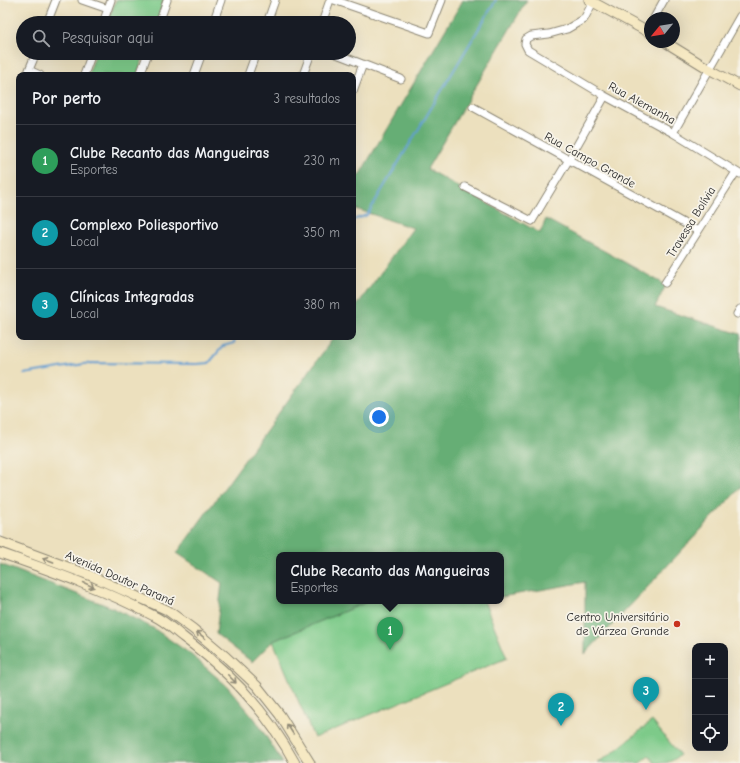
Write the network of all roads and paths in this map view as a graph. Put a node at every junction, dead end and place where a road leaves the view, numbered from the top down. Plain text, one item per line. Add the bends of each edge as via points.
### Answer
1 (56, 0) edge
2 (82, 0) edge
3 (111, 0) edge
4 (167, 0) edge
5 (221, 0) edge
6 (275, 0) edge
7 (330, 0) edge
8 (334, 0) edge
9 (442, 0) edge
10 (664, 0) edge
11 (591, 1) edge
12 (108, 9) junction
13 (657, 12) edge
14 (50, 16) edge
15 (106, 16) edge
16 (161, 16) edge
17 (215, 16) edge
18 (269, 16) edge
19 (324, 16) edge
20 (740, 16) edge
21 (644, 28) edge
22 (675, 48) edge
23 (34, 60) edge
24 (89, 60) edge
25 (145, 60) edge
26 (199, 60) edge
27 (253, 60) edge
28 (308, 60) edge
29 (352, 60) edge
30 (363, 64) junction
31 (709, 69) junction
32 (34, 72) edge
33 (85, 72) edge
34 (141, 72) edge
35 (195, 72) edge
36 (249, 72) edge
37 (304, 72) edge
38 (401, 79) dead end
39 (356, 83) edge
40 (740, 86) edge
41 (606, 96) junction
42 (473, 107) dead end
43 (673, 133) junction
44 (568, 161) junction
45 (738, 173) edge
46 (465, 187) dead end
47 (698, 231) junction
48 (665, 283) dead end
49 (0, 542) edge
50 (0, 553) edge
51 (295, 763) edge
52 (310, 763) edge

1 - 14 street
2 - 12 street
3 - 12 street
4 - 16 street
5 - 17 street
6 - 18 street
7 - 19 street
8 - 9 street via 429,33
10 - 13 street
11 - 21 main road
11 - 41 street, Rua Alemanha via 584,19 567,30 531,36 526,39 525,44 533,54
12 - 15 street
20 - 31 street
22 - 31 main road
23 - 32 street via 30,70
24 - 33 street
25 - 34 street
26 - 35 street
27 - 36 street
28 - 37 street
29 - 30 street
30 - 38 street
30 - 39 street
31 - 40 main road
31 - 43 street
41 - 43 street, Rua Alemanha
41 - 44 street
42 - 44 street, Rua Campo Grande
43 - 45 street, Rua Alemanha
44 - 46 street via 532,221
44 - 47 street, Rua Campo Grande
45 - 47 street, Travessa Bolívia
47 - 48 street, Travessa Bolívia
52 -> 49 main road, Avenida Doutor Paraná via 280,715 257,686 193,628 166,610 89,575
50 -> 51 main road, Avenida Doutor Paraná via 79,580 156,616 232,678 258,707

